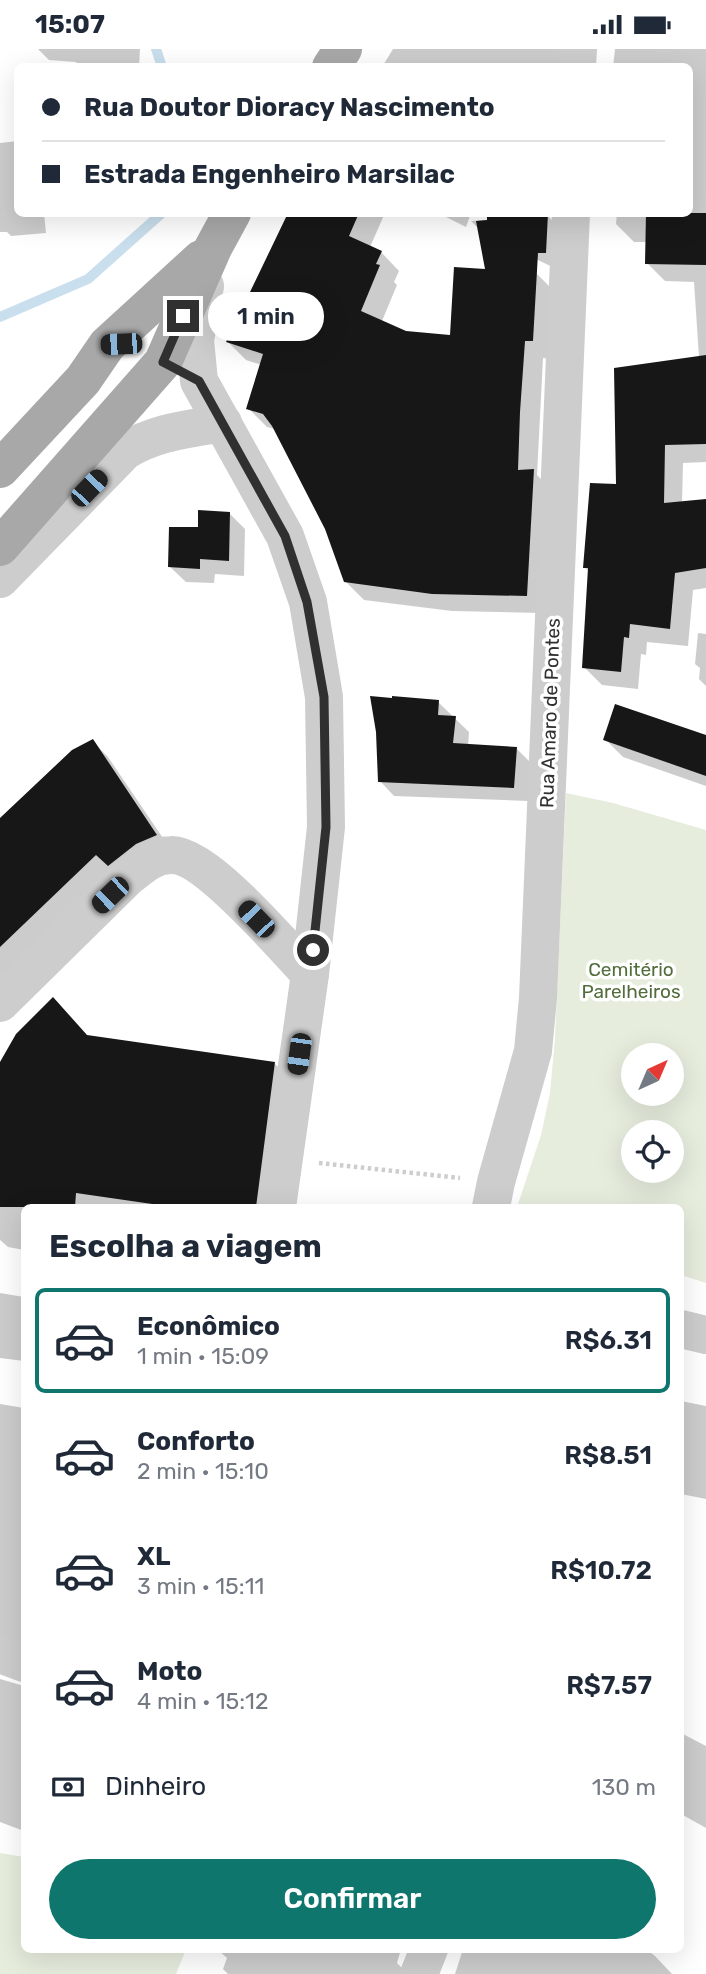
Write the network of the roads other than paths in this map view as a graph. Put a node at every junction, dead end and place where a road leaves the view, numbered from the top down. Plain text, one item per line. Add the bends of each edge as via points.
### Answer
1 (230, 217) edge
2 (571, 217) edge
3 (213, 248) junction
4 (107, 345) junction
5 (163, 362) junction
6 (83, 380) junction
7 (199, 381) junction
8 (223, 423) junction
9 (110, 445) junction
10 (0, 469) edge
11 (0, 547) edge
12 (0, 579) edge
13 (310, 974) junction
14 (0, 1003) edge
15 (493, 1194) edge
16 (277, 1204) edge
17 (684, 1330) edge
18 (706, 1335) edge
19 (0, 1654) edge
20 (21, 1662) edge
21 (427, 1953) edge
22 (419, 1974) edge

1 - 3 main road
2 - 15 street, Rua Amaro de Pontes via 538,998 533,1051
3 - 4 main road
3 - 5 main road
3 - 7 street via 195,340
4 - 5 main road via 136,345
4 - 6 main road
5 - 7 street
5 - 9 main road
6 - 9 main road via 81,415
6 - 10 main road
7 - 8 street
8 - 9 street
8 - 13 street via 285,536 307,602 324,697 326,827
9 - 11 main road
9 - 12 street
13 - 14 street via 221,882 194,862 172,855 150,859 128,877
13 - 16 street
17 - 18 street
19 - 20 street
21 - 22 street

